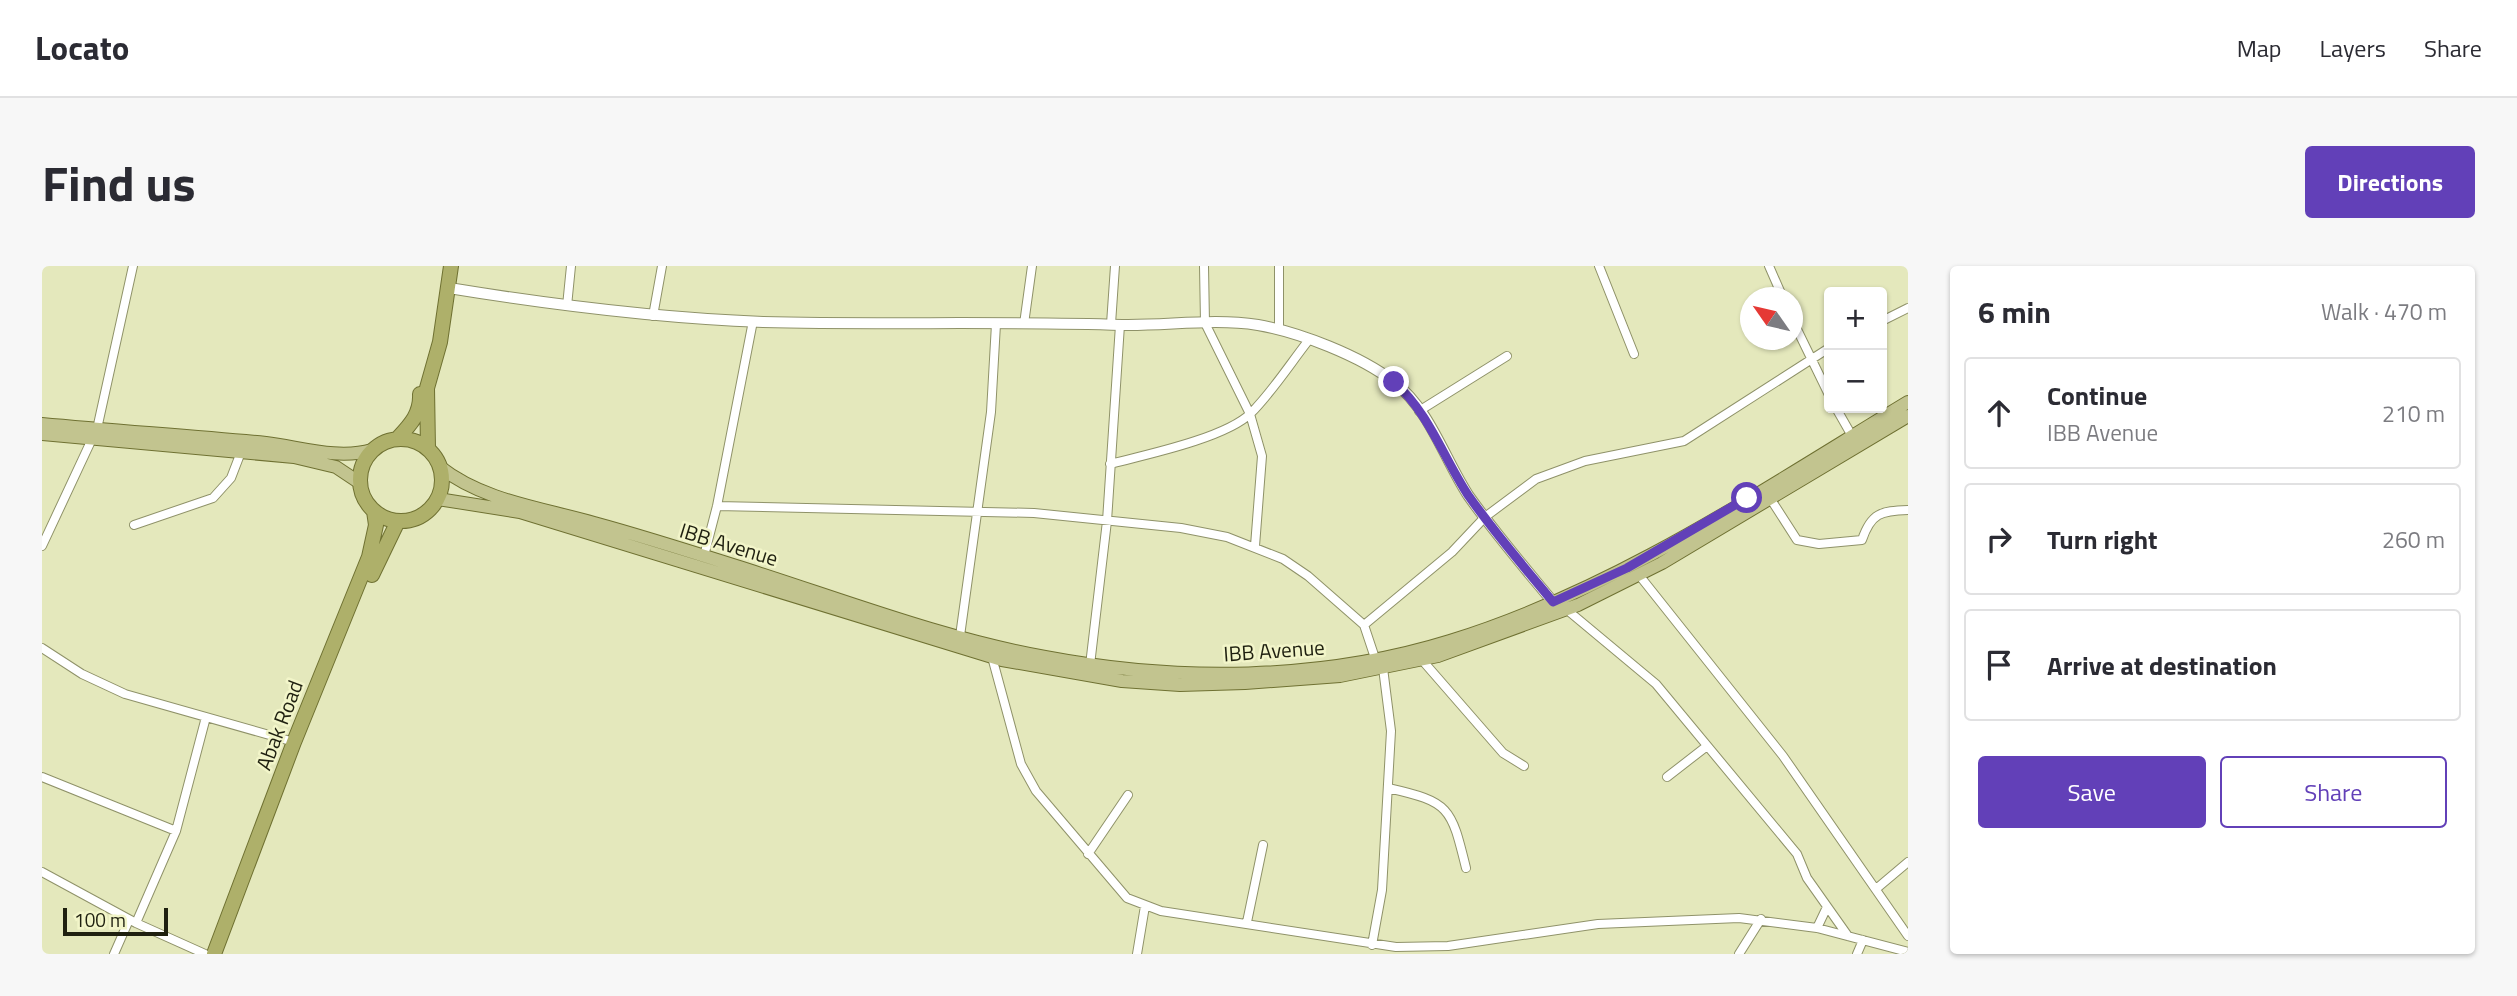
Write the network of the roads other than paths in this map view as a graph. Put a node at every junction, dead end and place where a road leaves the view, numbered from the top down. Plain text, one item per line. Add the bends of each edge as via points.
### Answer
1 (133, 266) edge
2 (443, 266) edge
3 (451, 266) edge
4 (571, 266) edge
5 (662, 266) edge
6 (1032, 266) edge
7 (1115, 266) edge
8 (1204, 266) edge
9 (1279, 266) edge
10 (1599, 266) edge
11 (1769, 266) edge
12 (1778, 287) edge
13 (449, 288) junction
14 (567, 306) junction
15 (1908, 309) edge
16 (653, 316) junction
17 (1887, 319) edge
18 (753, 321) junction
19 (1205, 323) junction
20 (996, 324) junction
21 (1024, 324) junction
22 (1116, 324) junction
23 (1279, 329) junction
24 (1308, 341) junction
25 (1803, 343) edge
26 (1826, 350) edge
27 (1634, 355) dead end
28 (1507, 356) dead end
29 (1810, 359) junction
30 (1824, 386) edge
31 (423, 387) junction
32 (1908, 402) edge
33 (1419, 411) junction
34 (1839, 413) edge
35 (1250, 414) junction
36 (1908, 416) edge
37 (42, 424) edge
38 (42, 434) edge
39 (94, 434) junction
40 (1852, 436) junction
41 (397, 439) junction
42 (263, 448) junction
43 (428, 448) junction
44 (372, 450) junction
45 (242, 452) junction
46 (1110, 464) junction
47 (440, 467) junction
48 (360, 483) junction
49 (1770, 498) junction
50 (438, 499) junction
51 (717, 506) junction
52 (1908, 510) edge
53 (374, 511) junction
54 (980, 511) junction
55 (1485, 517) junction
56 (398, 521) junction
57 (1107, 521) junction
58 (134, 526) dead end
59 (42, 546) edge
60 (1255, 546) junction
61 (704, 556) junction
62 (1639, 575) junction
63 (1553, 602) junction
64 (1566, 610) junction
65 (1364, 625) junction
66 (960, 636) junction
67 (42, 648) edge
68 (992, 657) junction
69 (1422, 660) junction
70 (1379, 663) junction
71 (1090, 665) junction
72 (206, 718) junction
73 (294, 742) junction
74 (1707, 746) junction
75 (1524, 766) dead end
76 (42, 777) edge
77 (1667, 777) dead end
78 (1388, 788) junction
79 (1128, 795) dead end
80 (176, 831) junction
81 (1263, 845) dead end
82 (1088, 854) junction
83 (1908, 862) edge
84 (1466, 868) dead end
85 (42, 872) edge
86 (1876, 889) junction
87 (1145, 906) junction
88 (1827, 907) junction
89 (1761, 919) junction
90 (132, 922) junction
91 (1247, 922) junction
92 (1817, 929) junction
93 (1908, 936) edge
94 (1849, 937) junction
95 (1863, 940) junction
96 (1372, 945) junction
97 (1394, 950) edge
98 (1449, 950) edge
99 (1908, 952) edge
100 (114, 954) edge
101 (205, 954) edge
102 (214, 954) edge
103 (223, 954) edge
104 (1137, 954) edge
105 (1739, 954) edge
106 (1857, 954) edge

1 - 39 street
2 - 31 highway
3 - 13 highway
4 - 14 street
5 - 16 street
6 - 21 street
7 - 22 street
8 - 19 street
9 - 23 street
10 - 27 street
11 - 12 street
13 - 14 street
13 - 31 highway via 440,342
14 - 16 street
15 - 17 street
16 - 18 street
18 - 20 street
18 - 51 street
19 - 22 street
19 - 23 street
19 - 35 street
20 - 21 street
20 - 54 street
21 - 22 street
22 - 46 street
23 - 24 street
24 - 33 street via 1387,377
24 - 35 street
25 - 29 street
26 - 29 street
28 - 33 street
29 - 30 street
29 - 55 street via 1684,441 1553,472 1522,488
31 - 41 highway via 420,407
31 - 43 highway
32 - 40 main road, IBB Avenue
33 - 55 street
34 - 40 street
35 - 46 street via 1177,447
35 - 60 street via 1262,456
36 - 49 main road
37 - 39 main road
38 - 39 main road
39 - 42 main road
39 - 45 main road
39 - 59 street
40 - 63 main road, IBB Avenue via 1627,568
41 - 43 highway
41 - 44 highway
42 - 44 main road via 350,454
42 - 45 main road
42 - 48 main road via 327,464
43 - 47 highway
44 - 48 highway via 362,466
45 - 58 street via 231,478 213,498
46 - 57 street
47 - 50 highway
47 - 61 main road, IBB Avenue via 473,489
48 - 53 highway
49 - 52 street via 1797,540 1812,543 1862,540 1866,526 1883,511
49 - 62 main road
50 - 56 highway via 426,512
50 - 68 main road via 520,512
51 - 54 street
51 - 61 street
53 - 56 highway
53 - 73 highway, Abak Road via 376,525 369,557
54 - 57 street
54 - 66 street
55 - 63 street
55 - 65 street via 1452,552
56 - 103 highway, Abak Road via 327,684
57 - 60 street via 1181,528
57 - 71 street
60 - 65 street via 1308,576
61 - 66 main road, IBB Avenue
62 - 64 main road
62 - 86 street via 1783,756
63 - 70 main road, IBB Avenue
64 - 69 main road
64 - 74 street via 1656,684
65 - 70 street
66 - 71 main road, IBB Avenue
67 - 72 street via 104,685
68 - 70 main road via 1070,674 1180,685 1293,680
68 - 82 street via 1024,770 1044,803
69 - 70 main road
69 - 75 street via 1503,753
70 - 71 main road, IBB Avenue via 1244,673
70 - 78 street via 1391,731
72 - 73 street
72 - 80 street
73 - 102 highway, Abak Road
74 - 77 street
74 - 88 street via 1797,854
76 - 80 street
78 - 84 street via 1427,797 1449,813
78 - 96 street via 1382,890
79 - 82 street
80 - 90 street
81 - 91 street
82 - 87 street via 1127,898
83 - 86 street
85 - 90 street
86 - 93 street
87 - 91 street
87 - 104 street
88 - 92 street
88 - 94 street
89 - 92 street
89 - 98 street via 1598,924
89 - 105 street
90 - 100 street
90 - 101 street
91 - 96 street
92 - 94 street
94 - 95 street
95 - 99 street
95 - 106 street
96 - 97 street
97 - 98 street

